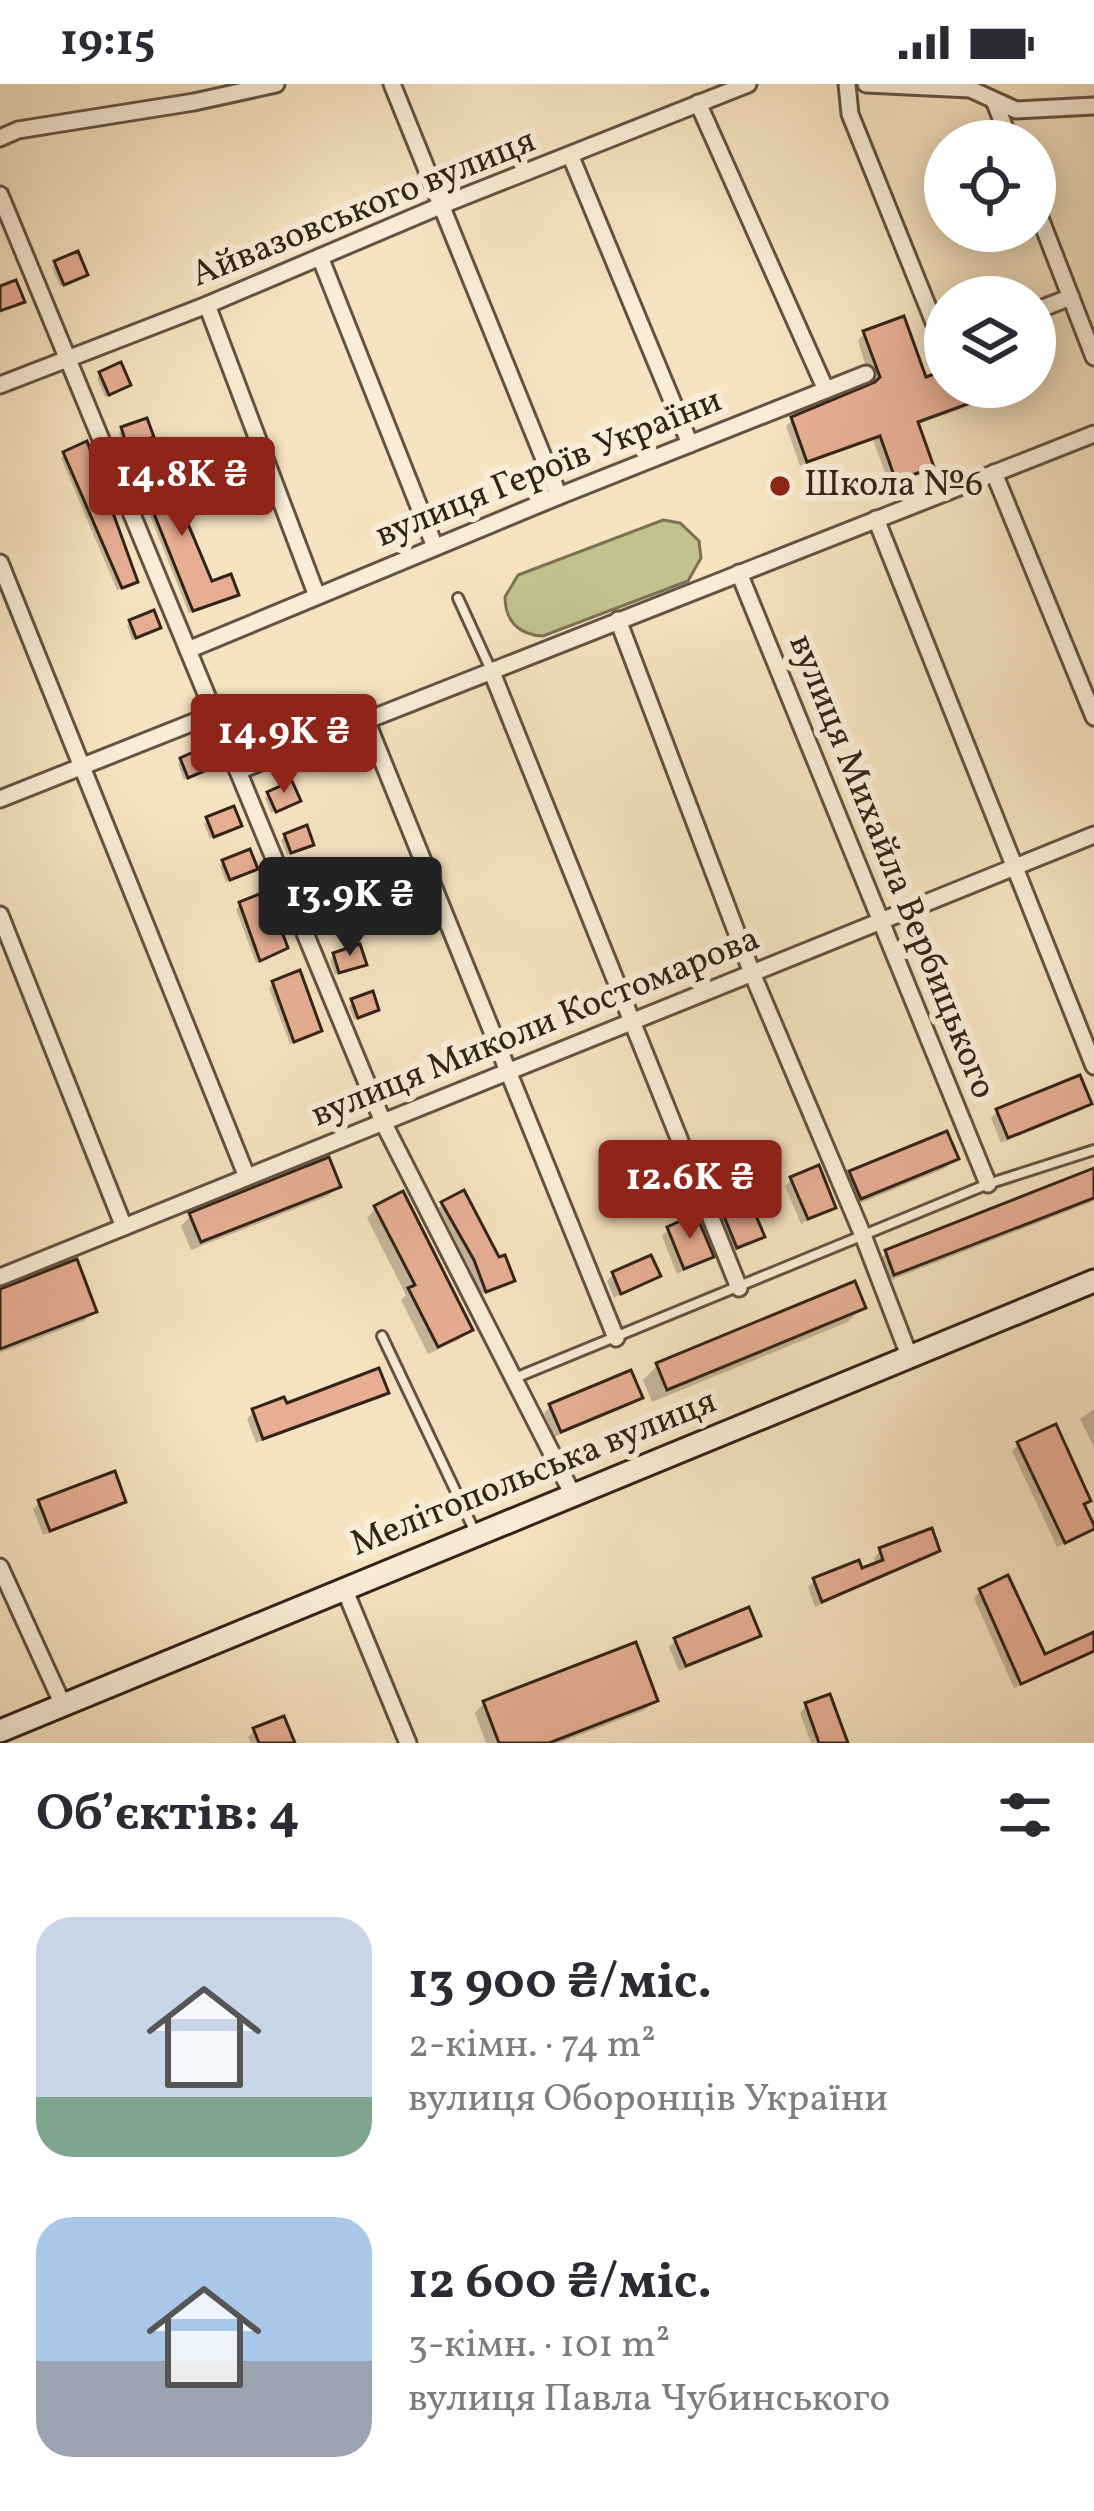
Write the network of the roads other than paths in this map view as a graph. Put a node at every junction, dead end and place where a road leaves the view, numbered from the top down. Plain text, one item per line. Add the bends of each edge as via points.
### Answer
1 (276, 84) edge
2 (392, 84) edge
3 (748, 84) edge
4 (847, 84) edge
5 (866, 84) edge
6 (698, 103) junction
7 (995, 104) junction
8 (1094, 106) edge
9 (1001, 120) edge
10 (0, 138) edge
11 (571, 158) junction
12 (0, 195) edge
13 (440, 206) junction
14 (1053, 252) edge
15 (320, 257) junction
16 (1071, 297) junction
17 (924, 301) edge
18 (1056, 303) edge
19 (207, 305) junction
20 (1094, 357) edge
21 (68, 359) junction
22 (866, 374) dead end
23 (0, 385) edge
24 (826, 390) junction
25 (1094, 434) edge
26 (690, 444) junction
27 (994, 473) junction
28 (559, 496) junction
29 (876, 519) junction
30 (435, 547) junction
31 (0, 563) edge
32 (739, 573) junction
33 (317, 596) junction
34 (458, 598) dead end
35 (618, 620) junction
36 (188, 650) junction
37 (491, 670) junction
38 (214, 714) junction
39 (1094, 717) edge
40 (366, 720) junction
41 (83, 766) junction
42 (238, 771) junction
43 (0, 799) edge
44 (1094, 835) edge
45 (1013, 868) junction
46 (0, 915) edge
47 (881, 922) junction
48 (752, 973) junction
49 (632, 1022) junction
50 (1094, 1066) edge
51 (508, 1072) junction
52 (383, 1122) junction
53 (1094, 1150) edge
54 (247, 1177) junction
55 (988, 1184) junction
56 (124, 1227) junction
57 (864, 1238) junction
58 (2, 1270) edge
59 (1094, 1281) edge
60 (739, 1288) junction
61 (382, 1336) dead end
62 (616, 1338) junction
63 (910, 1358) junction
64 (514, 1378) junction
65 (572, 1493) junction
66 (475, 1533) junction
67 (0, 1567) edge
68 (344, 1588) junction
69 (63, 1705) junction
70 (0, 1731) edge
71 (408, 1743) edge

1 - 10 street
2 - 13 street
3 - 6 street, Айвазовського вулиця
4 - 17 street via 850,114
5 - 7 street via 970,89
6 - 11 street, Айвазовського вулиця
6 - 24 street
7 - 8 street
7 - 9 street
11 - 13 street, Айвазовського вулиця
11 - 26 street
12 - 21 street
13 - 15 street, Айвазовського вулиця
13 - 28 street
14 - 16 street
15 - 19 street, Айвазовського вулиця
15 - 30 street
16 - 18 street
16 - 20 street
19 - 21 street, Айвазовського вулиця
19 - 33 street
21 - 23 street, Айвазовського вулиця
21 - 36 street
22 - 24 street, вулиця Героїв України
24 - 26 street, вулиця Героїв України
25 - 27 street
26 - 28 street, вулиця Героїв України
27 - 29 street
27 - 39 street
28 - 30 street, вулиця Героїв України
29 - 32 street
29 - 45 street
30 - 33 street, вулиця Героїв України
31 - 41 street
32 - 35 street
32 - 47 street, вулиця Михайла Вербицького
33 - 36 street, вулиця Героїв України
34 - 37 lane
35 - 37 street
35 - 48 street
36 - 38 street
37 - 40 street
37 - 49 street
38 - 41 street
38 - 42 street
40 - 42 street
40 - 51 street
41 - 43 street
41 - 54 street
42 - 52 street
44 - 45 street, вулиця Миколи Костомарова
45 - 47 street, вулиця Миколи Костомарова
45 - 50 street
46 - 56 street
47 - 48 street, вулиця Миколи Костомарова
47 - 55 street, вулиця Михайла Вербицького
48 - 49 street, вулиця Миколи Костомарова
48 - 57 street
49 - 51 street, вулиця Миколи Костомарова
49 - 60 street
51 - 52 street, вулиця Миколи Костомарова
51 - 62 street
52 - 54 street, вулиця Миколи Костомарова
52 - 64 street
53 - 55 lane
54 - 56 street, вулиця Миколи Костомарова
55 - 57 lane
56 - 58 street, вулиця Миколи Костомарова
57 - 60 lane
57 - 63 street
59 - 63 main road, Мелітопольська вулиця
60 - 62 lane
61 - 66 lane
62 - 64 lane
63 - 65 main road, Мелітопольська вулиця
64 - 65 street
65 - 66 main road, Мелітопольська вулиця
66 - 68 main road, Мелітопольська вулиця
67 - 69 street
68 - 69 main road, Мелітопольська вулиця
68 - 71 street
69 - 70 main road, Мелітопольська вулиця

